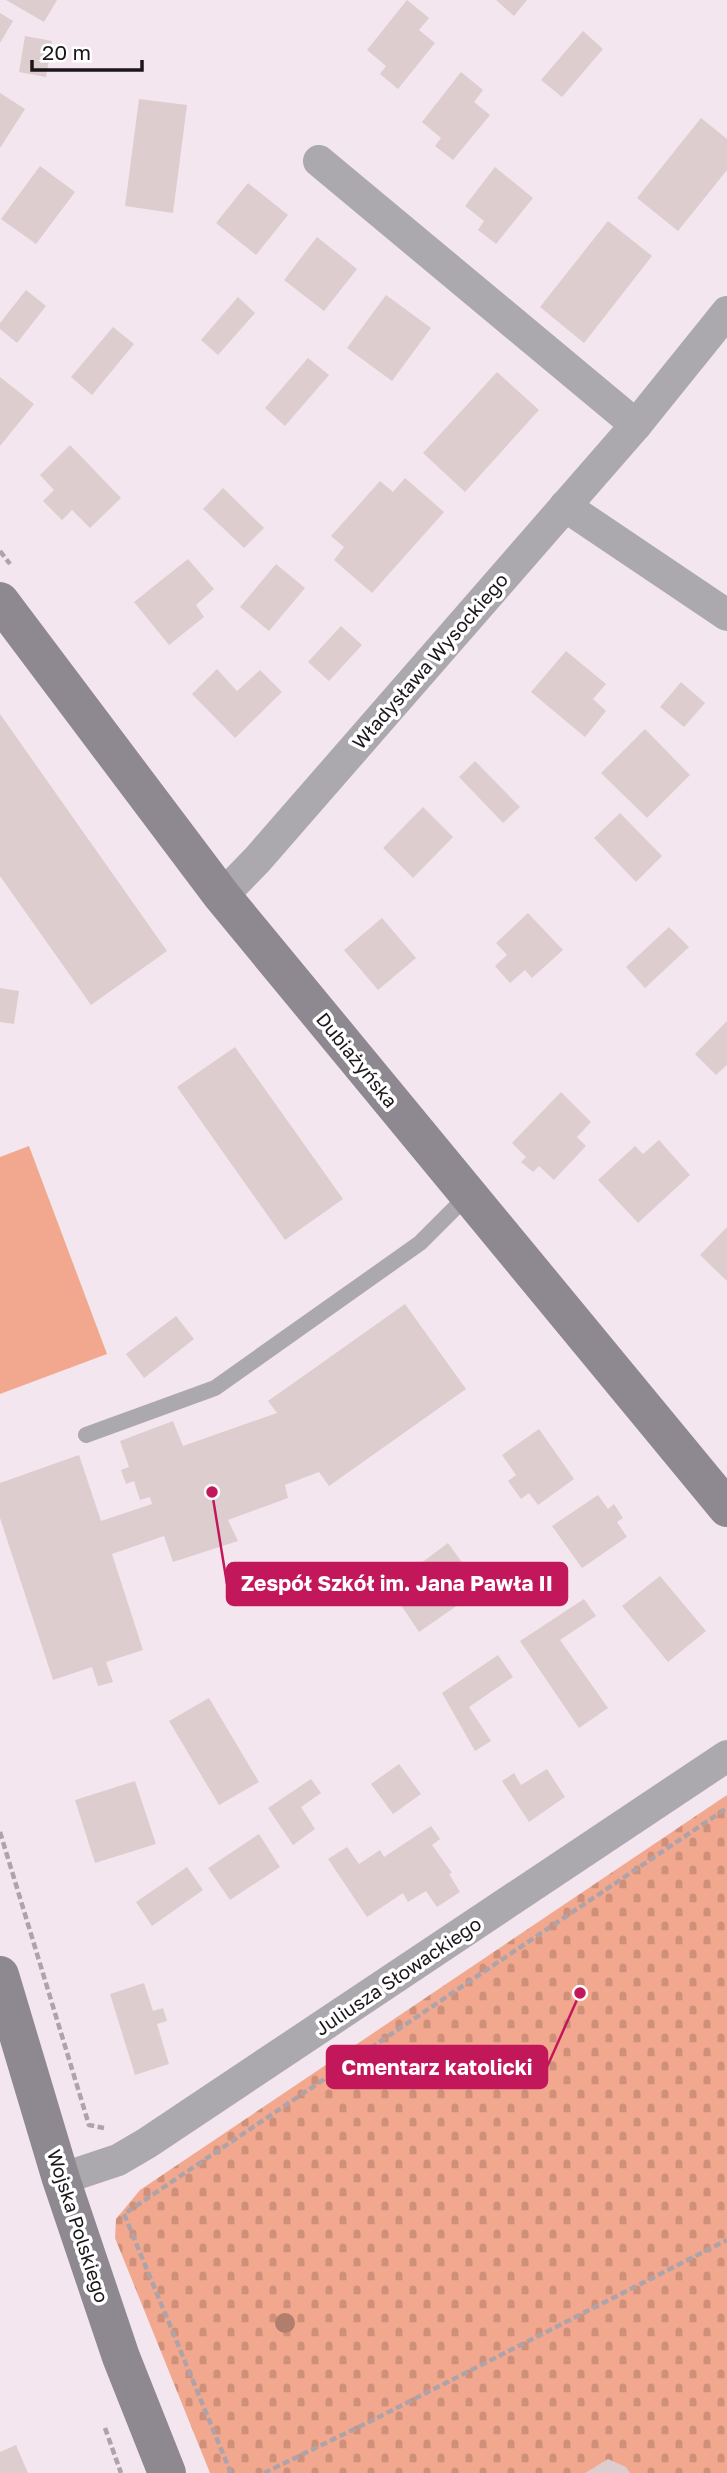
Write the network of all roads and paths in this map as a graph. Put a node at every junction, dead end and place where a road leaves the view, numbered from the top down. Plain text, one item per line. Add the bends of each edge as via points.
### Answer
1 (319, 161) dead end
2 (727, 312) edge
3 (636, 425) junction
4 (565, 506) junction
5 (0, 601) edge
6 (727, 615) edge
7 (222, 896) junction
8 (468, 1195) junction
9 (86, 1435) dead end
10 (727, 1508) edge
11 (727, 1756) edge
12 (727, 1808) edge
13 (0, 1832) edge
14 (0, 1975) edge
15 (80, 2095) dead end
16 (61, 2179) junction
17 (727, 2240) edge
18 (167, 2473) edge
19 (231, 2473) edge
20 (264, 2473) edge

1 - 3 street
2 - 3 street, Władysława Wysockiego
3 - 4 street, Władysława Wysockiego
4 - 6 street
4 - 7 street, Władysława Wysockiego
5 - 7 street, Dubiażyńska
7 - 8 street, Dubiażyńska
8 - 9 lane via 420,1242 215,1388
8 - 10 street, Dubiażyńska
11 - 16 street, Juliusza Słowackiego via 147,2143 118,2160
12 - 19 path via 124,2214
13 - 15 path
14 - 16 street, Wojska Polskiego
16 - 18 street, Wojska Polskiego via 121,2357
17 - 20 path

